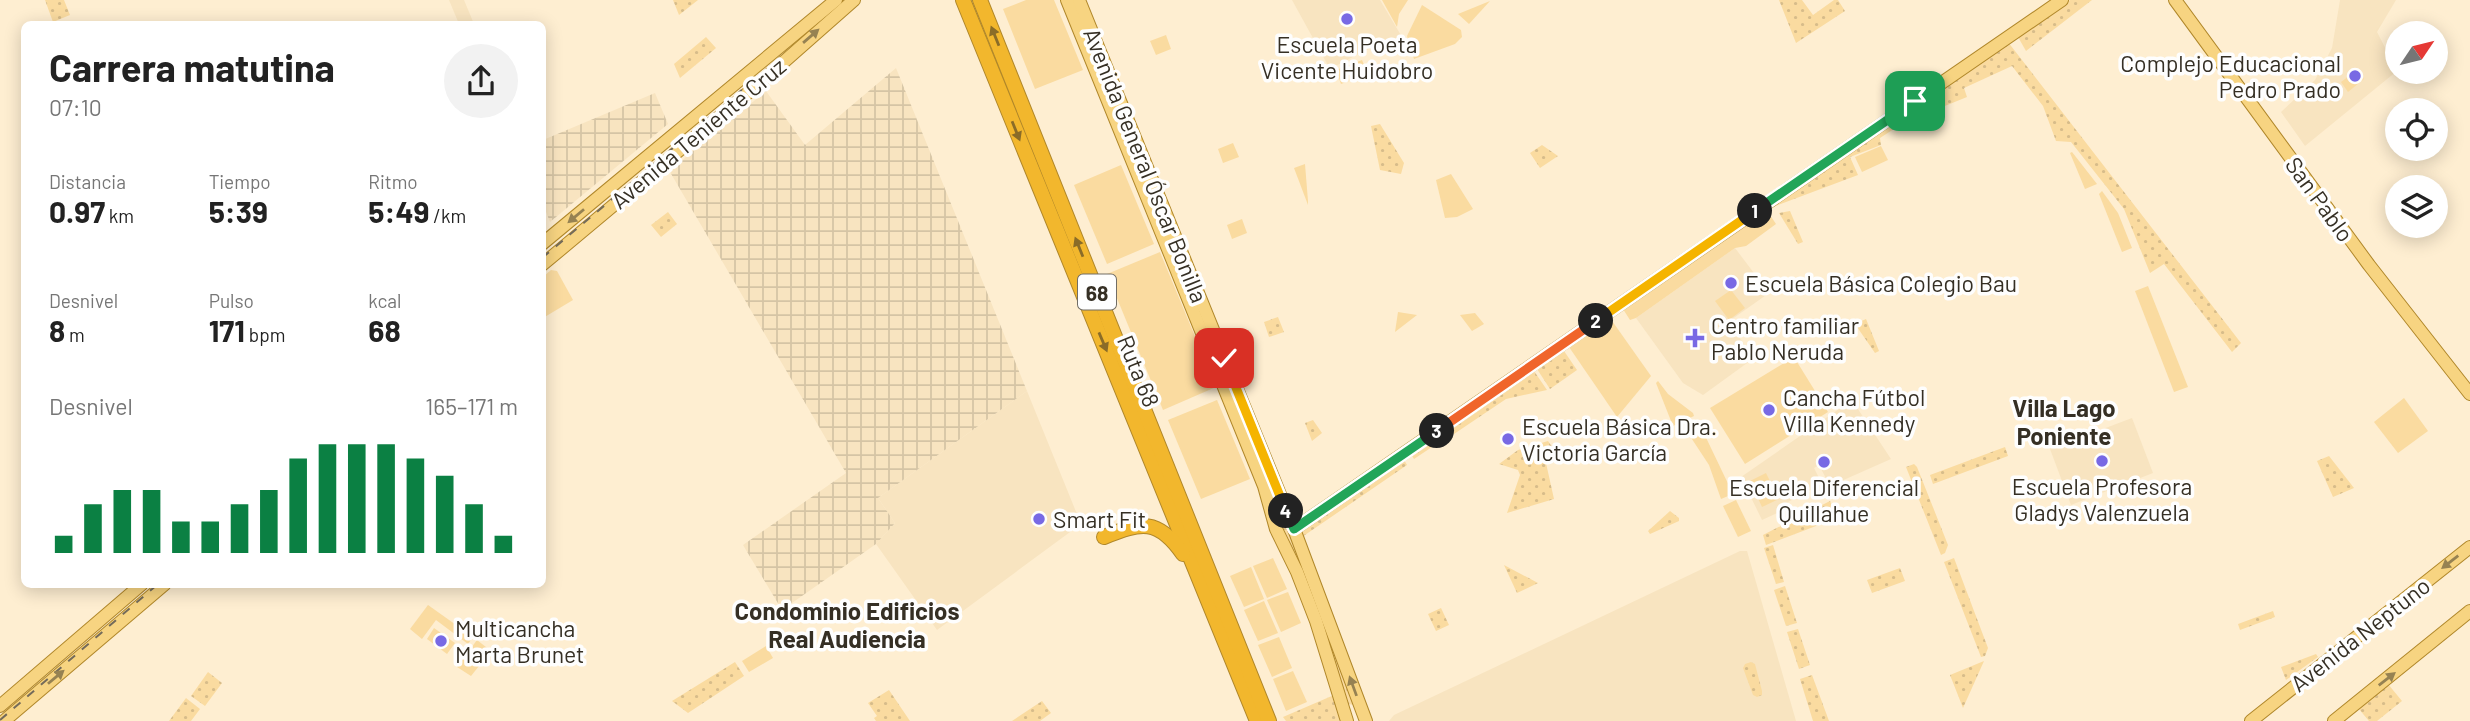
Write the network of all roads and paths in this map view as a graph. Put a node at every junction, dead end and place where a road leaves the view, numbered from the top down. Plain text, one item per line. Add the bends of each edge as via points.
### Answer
1 (836, 0) edge
2 (854, 0) edge
3 (962, 0) edge
4 (980, 0) edge
5 (1067, 0) edge
6 (1079, 0) edge
7 (2062, 0) edge
8 (2175, 0) edge
9 (546, 241) edge
10 (546, 262) edge
11 (2470, 394) edge
12 (1244, 422) junction
13 (1294, 529) junction
14 (1104, 537) dead end
15 (2470, 547) edge
16 (1197, 574) junction
17 (137, 588) edge
18 (159, 588) edge
19 (2470, 611) edge
20 (1316, 621) junction
21 (1332, 631) junction
22 (1261, 700) junction
23 (1341, 702) junction
24 (0, 706) edge
25 (1366, 720) edge
26 (4, 721) edge
27 (1257, 721) edge
28 (1269, 721) edge
29 (1276, 721) edge
30 (1348, 721) edge
31 (2251, 721) edge
32 (2334, 721) edge

1 -> 9 main road, Avenida Teniente Cruz
10 -> 2 main road, Avenida Teniente Cruz
3 -> 16 highway, Ruta 68 / 68
22 -> 4 highway, Ruta 68 / 68
5 - 12 main road, Avenida General Óscar Bonilla
6 - 12 main road, Avenida General Óscar Bonilla
7 - 13 main road
8 - 11 main road, San Pablo via 2371,268
12 - 13 main road, Avenida General Óscar Bonilla
12 - 20 main road, Avenida General Óscar Bonilla via 1276,529
13 - 21 main road, Avenida General Óscar Bonilla
14 - 16 highway via 1134,526 1157,528 1175,543
15 -> 31 main road, Avenida Neptuno
16 - 27 highway, Ruta 68 / 68
17 - 24 main road
26 -> 18 main road
32 -> 19 main road
20 - 21 main road
20 - 23 main road, Avenida General Óscar Bonilla
25 -> 21 main road, Avenida General Óscar Bonilla
22 - 28 highway, Ruta 68 / 68
22 - 29 highway
23 - 25 main road
23 - 30 main road, Avenida General Óscar Bonilla

